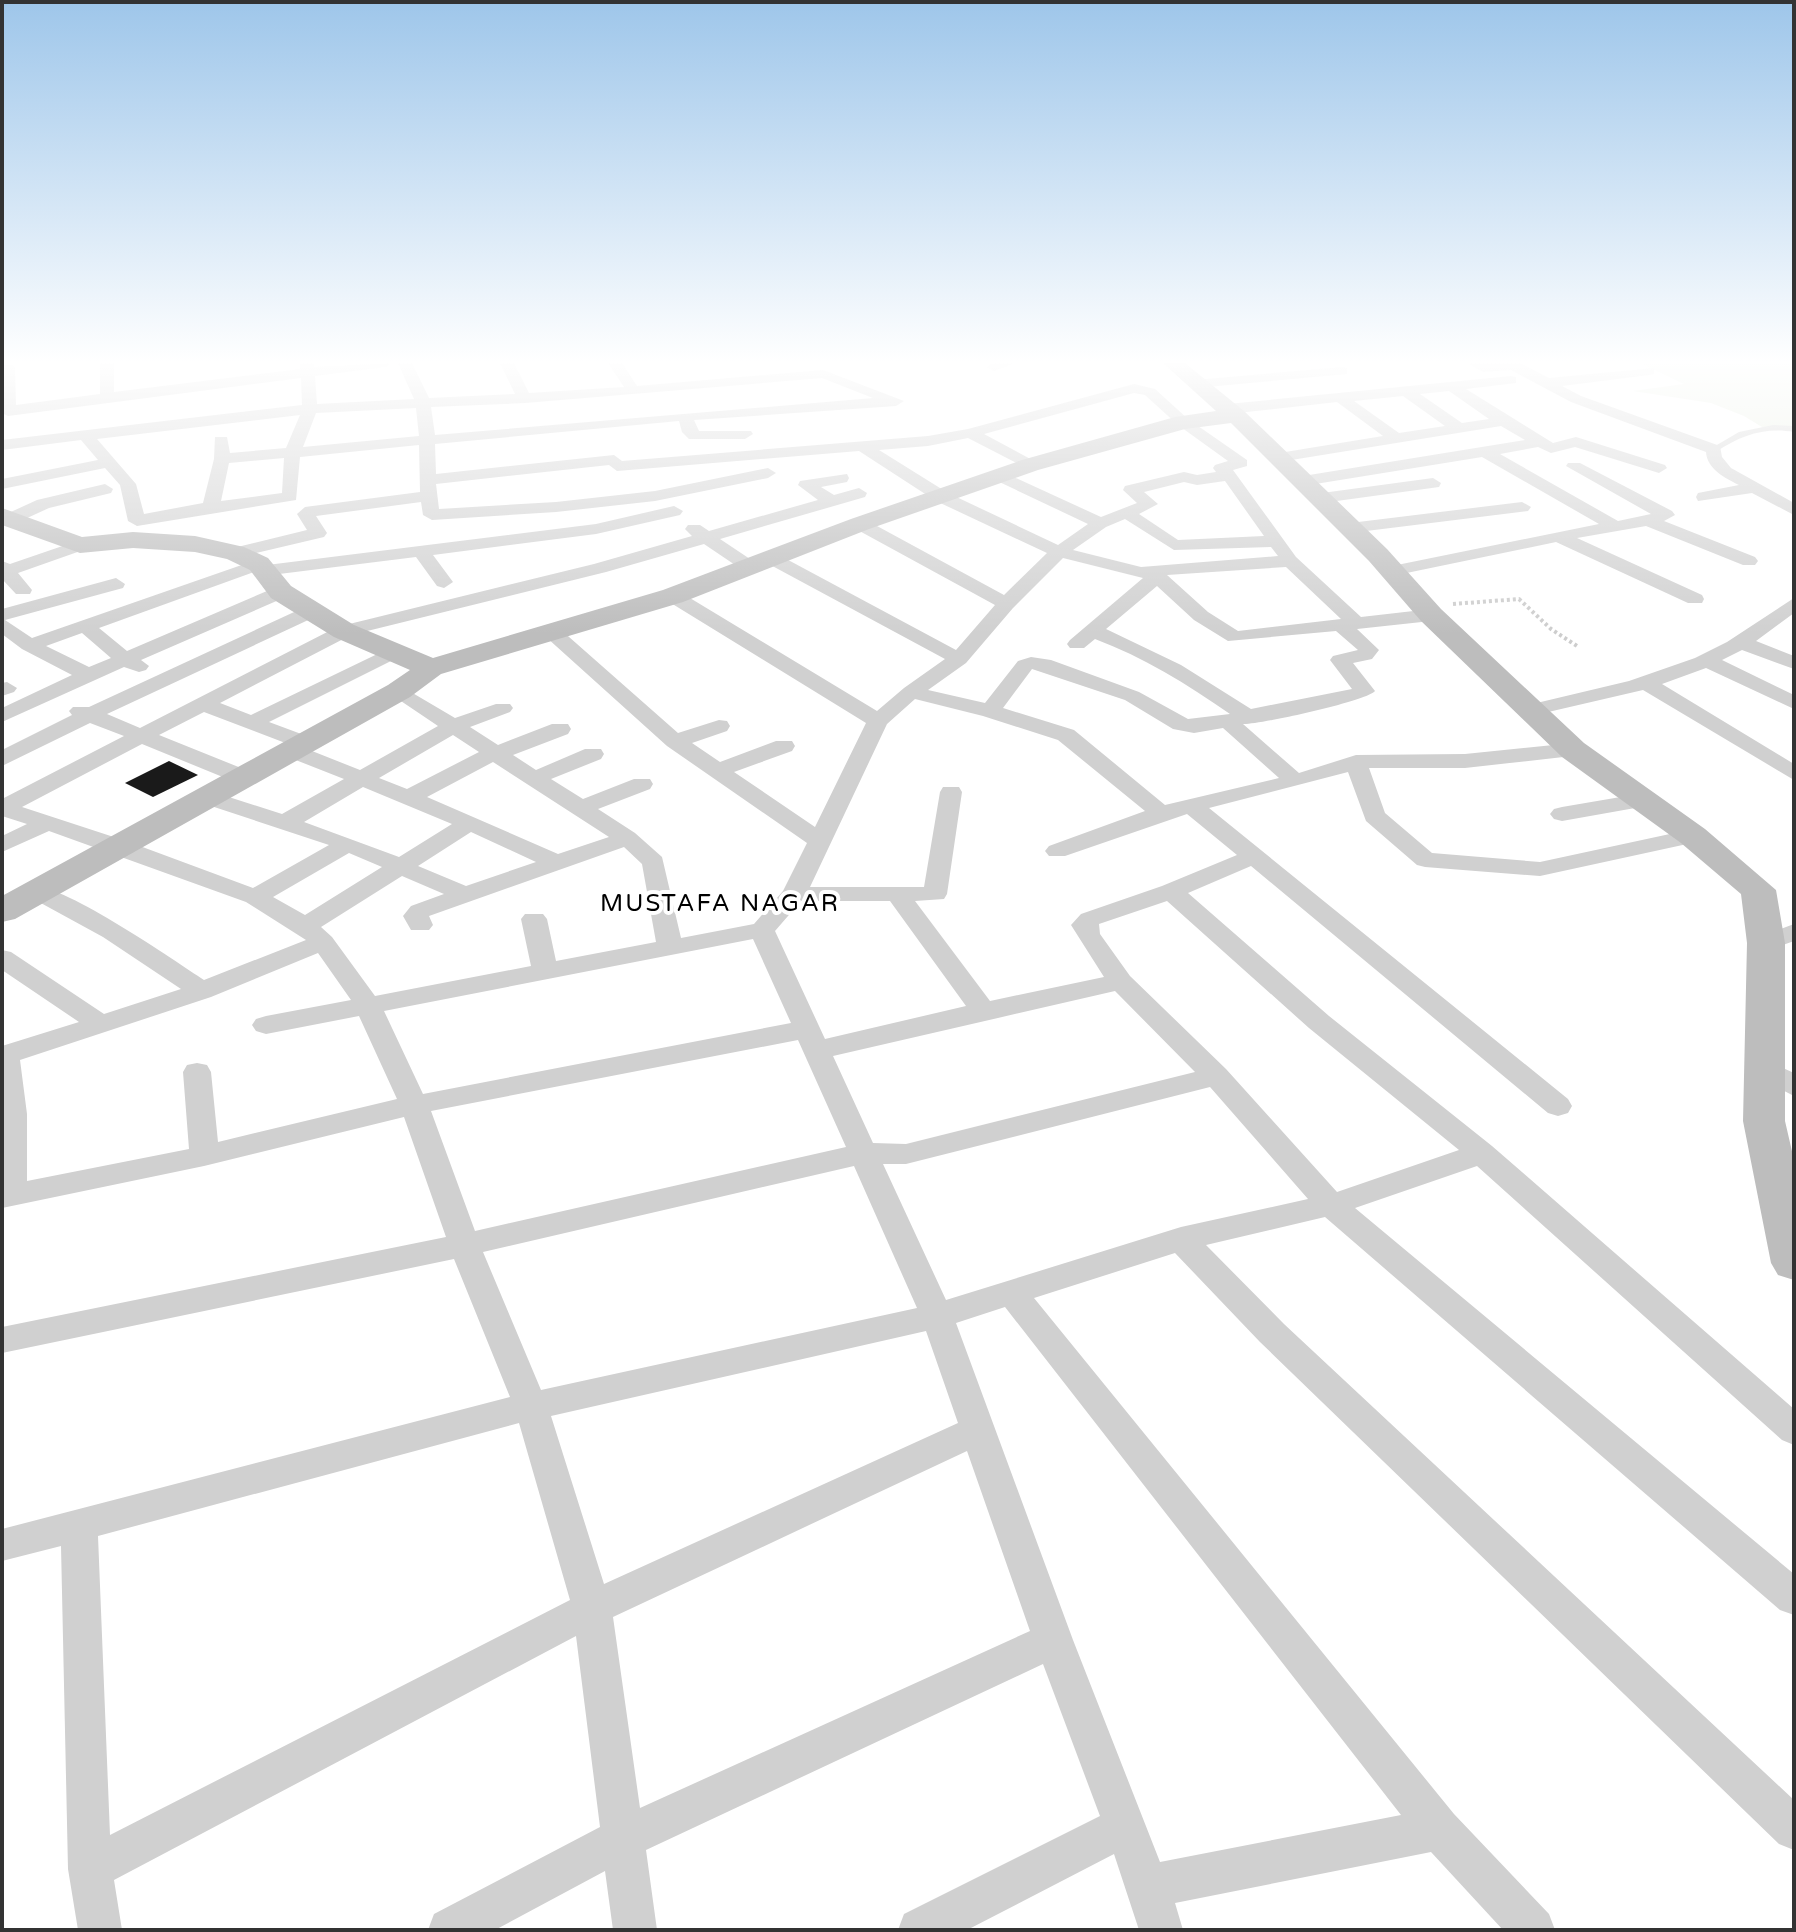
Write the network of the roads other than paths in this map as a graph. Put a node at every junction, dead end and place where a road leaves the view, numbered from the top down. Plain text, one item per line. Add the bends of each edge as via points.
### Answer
1 (18, 453) edge
2 (27, 453) edge
3 (44, 453) edge
4 (99, 453) edge
5 (222, 453) edge
6 (290, 453) edge
7 (292, 453) edge
8 (428, 453) edge
9 (582, 453) edge
10 (615, 453) edge
11 (873, 453) edge
12 (1008, 453) edge
13 (1072, 453) edge
14 (1227, 453) edge
15 (1275, 453) edge
16 (1303, 453) edge
17 (1474, 453) edge
18 (1488, 453) edge
19 (1612, 453) edge
20 (1714, 453) edge
21 (1279, 457) junction
22 (30, 459) junction
23 (222, 459) junction
24 (107, 463) junction
25 (1030, 465) junction
26 (1574, 466) dead end
27 (1659, 468) dead end
28 (768, 473) dead end
29 (1229, 475) junction
30 (999, 476) junction
31 (841, 478) dead end
32 (1433, 483) dead end
33 (2, 484) edge
34 (427, 488) junction
35 (1752, 488) junction
36 (105, 489) dead end
37 (1312, 490) junction
38 (859, 493) dead end
39 (655, 496) junction
40 (942, 497) junction
41 (1704, 497) dead end
42 (832, 501) junction
43 (211, 507) junction
44 (1522, 507) dead end
45 (1794, 510) edge
46 (674, 511) junction
47 (432, 515) junction
48 (5, 518) edge
49 (1114, 518) junction
50 (1648, 521) junction
51 (860, 524) junction
52 (1615, 526) junction
53 (1350, 528) junction
54 (135, 530) junction
55 (1558, 536) junction
56 (703, 537) junction
57 (1278, 541) junction
58 (80, 545) junction
59 (428, 549) junction
60 (1059, 552) junction
61 (1290, 561) junction
62 (1749, 561) dead end
63 (252, 563) junction
64 (760, 563) junction
65 (4, 570) edge
66 (1392, 571) junction
67 (1151, 573) junction
68 (444, 582) dead end
69 (23, 590) dead end
70 (281, 592) junction
71 (673, 596) junction
72 (1695, 599) dead end
73 (1006, 604) junction
74 (1794, 604) edge
75 (144, 605) junction
76 (312, 611) junction
77 (1428, 611) junction
78 (2, 615) edge
79 (1786, 622) edge
80 (1348, 624) junction
81 (2, 625) edge
82 (85, 626) junction
83 (344, 631) junction
84 (553, 633) junction
85 (1741, 642) junction
86 (29, 645) junction
87 (396, 651) junction
88 (959, 659) junction
89 (125, 660) junction
90 (1707, 661) junction
91 (1794, 663) edge
92 (431, 668) junction
93 (88, 675) junction
94 (165, 677) junction
95 (1648, 684) junction
96 (399, 691) junction
97 (911, 692) junction
98 (45, 696) junction
99 (1794, 703) edge
100 (203, 704) junction
101 (503, 708) dead end
102 (1531, 710) junction
103 (990, 711) junction
104 (90, 715) junction
105 (2, 716) edge
106 (1240, 720) junction
107 (878, 721) junction
108 (249, 724) junction
109 (453, 726) junction
110 (719, 726) dead end
111 (560, 729) dead end
112 (139, 735) junction
113 (675, 741) junction
114 (298, 746) junction
115 (784, 746) dead end
116 (1573, 750) junction
117 (494, 753) junction
118 (593, 754) dead end
119 (2, 759) edge
120 (1356, 762) junction
121 (715, 771) junction
122 (1794, 773) edge
123 (243, 777) junction
124 (361, 777) junction
125 (533, 779) junction
126 (1295, 781) junction
127 (642, 784) dead end
128 (951, 792) dead end
129 (207, 797) junction
130 (408, 798) junction
131 (1644, 800) junction
132 (1193, 807) junction
133 (579, 809) junction
134 (1161, 813) junction
135 (1562, 814) dead end
136 (286, 822) junction
137 (470, 823) junction
138 (45, 824) junction
139 (1693, 836) junction
140 (627, 838) junction
141 (818, 840) junction
142 (348, 844) junction
143 (2, 845) edge
144 (121, 847) junction
145 (1057, 851) dead end
146 (1255, 856) junction
147 (559, 864) junction
148 (402, 865) junction
149 (37, 891) junction
150 (1171, 891) junction
151 (896, 893) junction
152 (794, 894) junction
153 (468, 896) junction
154 (255, 897) junction
155 (2, 911) edge
156 (534, 919) dead end
157 (420, 925) dead end
158 (762, 930) junction
159 (314, 934) junction
160 (1780, 937) edge
161 (670, 947) junction
162 (2, 958) edge
163 (545, 970) junction
164 (1121, 982) junction
165 (202, 991) junction
166 (367, 1004) junction
167 (983, 1011) junction
168 (102, 1025) junction
169 (266, 1025) dead end
170 (813, 1040) junction
171 (4, 1055) edge
172 (1765, 1069) junction
173 (197, 1072) dead end
174 (1216, 1076) junction
175 (1794, 1086) edge
176 (414, 1105) junction
177 (1558, 1106) dead end
178 (864, 1153) junction
179 (1482, 1153) junction
180 (204, 1156) junction
181 (7, 1196) edge
182 (1331, 1205) junction
183 (1181, 1239) junction
184 (464, 1245) junction
185 (1794, 1263) edge
186 (1011, 1292) junction
187 (937, 1316) junction
188 (2, 1340) edge
189 (531, 1406) junction
190 (977, 1430) junction
191 (1794, 1430) edge
192 (79, 1525) junction
193 (2, 1545) edge
194 (1794, 1598) edge
195 (592, 1608) junction
196 (1053, 1640) junction
197 (1124, 1826) junction
198 (1439, 1829) junction
199 (1794, 1829) edge
200 (625, 1837) junction
201 (90, 1869) junction
202 (1148, 1886) junction
203 (100, 1930) edge
204 (450, 1930) edge
205 (635, 1930) edge
206 (920, 1930) edge
207 (1161, 1930) edge
208 (1533, 1930) edge

1 - 22 street
2 - 22 street
3 - 22 street
4 - 24 street
5 - 23 street
6 - 23 street
7 - 43 street via 290,496
8 - 34 street
9 - 34 street
10 - 39 street
11 - 40 street
12 - 25 street
13 - 25 street
14 - 29 street via 1241,463 1221,468
15 - 21 street
16 - 21 street
17 - 37 street
18 - 52 street
19 - 27 street
20 - 35 street via 1725,471
21 - 37 street
22 - 24 street
22 - 33 street
23 - 43 street
24 - 54 street via 128,484
25 - 30 street
26 - 50 street via 1666,515
28 - 39 street
29 - 49 street via 1184,477 1131,490 1150,502
29 - 57 street
30 - 40 street
30 - 49 street
31 - 42 street via 806,485
32 - 37 street
34 - 47 street
34 - 63 street via 311,511 306,514 318,533
35 - 41 street
35 - 45 street
36 - 48 street
37 - 53 street
38 - 42 street
39 - 46 street
39 - 47 street
40 - 51 street
40 - 60 street
42 - 56 street
43 - 54 street
44 - 53 street
46 - 56 street
46 - 59 street via 596,529
47 - 59 street
48 - 58 street
49 - 57 street via 1174,545
49 - 60 street
50 - 52 street
50 - 62 street
51 - 64 street
51 - 73 street
52 - 55 street
53 - 66 street
54 - 58 street
54 - 63 street
55 - 66 street
55 - 72 street
56 - 64 street
56 - 83 street
57 - 61 street
58 - 65 street
59 - 63 street
59 - 68 street
60 - 67 street
60 - 73 street
61 - 67 street
61 - 80 street
63 - 70 street
63 - 75 street
64 - 71 street
64 - 88 street
65 - 69 street
66 - 77 street
67 - 80 street via 1235,637
67 - 106 street via 1084,637 1144,651 1188,676
70 - 76 street
70 - 89 street
71 - 84 street
71 - 107 street
73 - 88 street
74 - 79 street
75 - 78 street via 109,578
75 - 82 street
76 - 83 street
76 - 94 street
77 - 80 street
77 - 102 street
79 - 85 street
80 - 106 street via 1369,650 1340,660 1365,691
81 - 86 street
82 - 86 street
82 - 89 street
83 - 87 street
83 - 100 street
84 - 92 street
84 - 113 street
85 - 90 street
85 - 91 street
86 - 93 street
87 - 92 street
87 - 108 street
88 - 97 street
89 - 93 street
89 - 94 street
90 - 95 street
90 - 99 street
92 - 96 street
93 - 98 street
94 - 104 street
95 - 102 street
95 - 122 street
96 - 109 street
96 - 114 street
97 - 103 street
97 - 107 street
98 - 104 street
98 - 105 street
100 - 108 street
100 - 112 street
101 - 109 street
102 - 116 street
103 - 106 street via 1025,665 1035,663 1132,696 1181,724
103 - 134 street via 1066,735
104 - 112 street
104 - 119 street
106 - 126 street
107 - 141 street
108 - 114 street
109 - 117 street
109 - 124 street
110 - 113 street
111 - 117 street
112 - 123 street
112 - 138 street via 2,808
113 - 121 street
114 - 123 street
114 - 124 street
115 - 121 street
116 - 120 street via 1465,761
116 - 131 street
117 - 125 street
117 - 130 street
118 - 125 street
120 - 126 street
120 - 139 street via 1374,816 1425,860 1540,869
121 - 141 street
123 - 129 street
124 - 130 street
124 - 136 street
125 - 133 street
126 - 132 street
127 - 133 street
128 - 151 street via 935,894
129 - 136 street
129 - 144 street
130 - 137 street
131 - 135 street
131 - 139 street
132 - 134 street
132 - 146 street
133 - 140 street
134 - 145 street
136 - 142 street
137 - 147 street
137 - 148 street
138 - 143 street
138 - 144 street
139 - 160 street via 1758,890
140 - 147 street
140 - 161 street via 654,864
141 - 152 street
142 - 148 street
142 - 154 street
144 - 149 street
144 - 154 street
146 - 150 street
146 - 177 street
147 - 153 street
148 - 153 street
148 - 159 street
149 - 155 street
149 - 165 street
150 - 164 street via 1084,925
150 - 179 street via 1319,1022
151 - 152 street
151 - 167 street
152 - 158 street
153 - 157 street via 420,911
154 - 159 street
156 - 163 street
158 - 161 street
158 - 170 street
159 - 165 street
159 - 166 street
160 - 172 street
161 - 163 street
162 - 168 street
163 - 166 street
164 - 167 street
164 - 174 street
165 - 168 street
166 - 169 street
166 - 176 street
167 - 170 street
168 - 171 street
170 - 176 street
170 - 178 street
171 - 181 street via 13,1114
172 - 175 street
172 - 185 street via 1764,1121
173 - 180 street
174 - 178 street via 906,1154
174 - 182 street
176 - 180 street
176 - 184 street
178 - 184 street
178 - 187 street
179 - 182 street
179 - 191 street
180 - 181 street
182 - 183 street
182 - 194 street
183 - 186 street
183 - 199 street via 1272,1333
184 - 188 street
184 - 189 street
186 - 187 street
186 - 198 street
187 - 189 street
187 - 190 street
189 - 192 street
189 - 195 street
190 - 195 street
190 - 196 street
192 - 193 street
192 - 201 street
195 - 200 street
195 - 201 street
196 - 197 street
196 - 200 street
197 - 202 street
197 - 206 street
198 - 202 street
198 - 208 street
200 - 204 street
200 - 205 street
201 - 203 street
202 - 207 street

